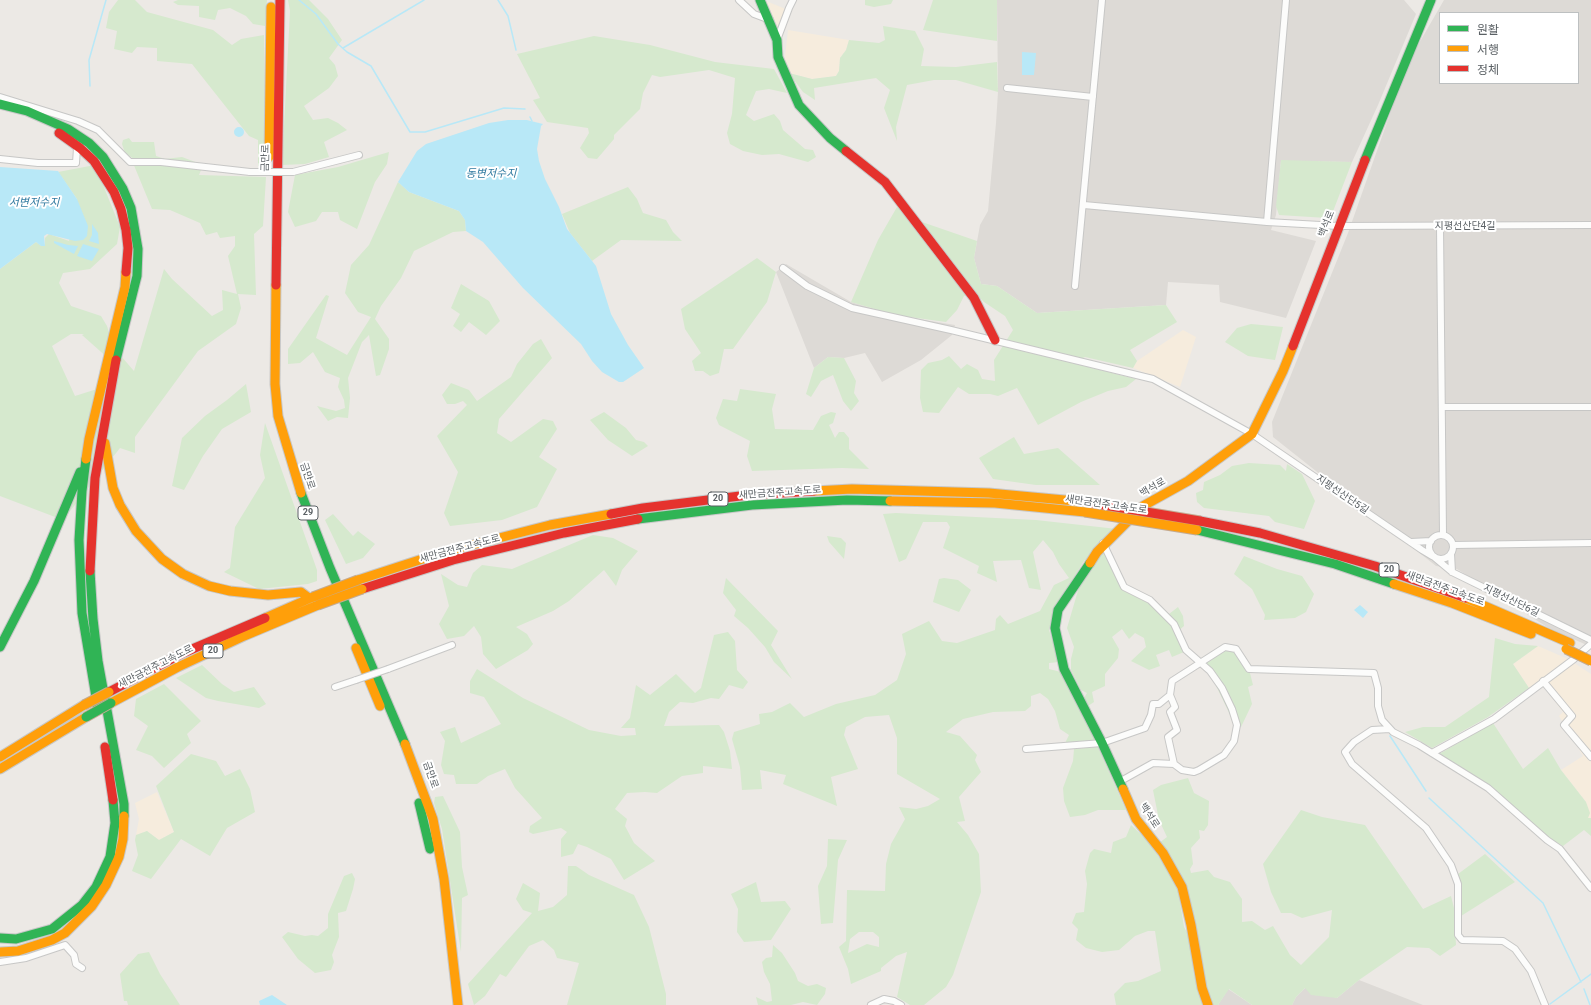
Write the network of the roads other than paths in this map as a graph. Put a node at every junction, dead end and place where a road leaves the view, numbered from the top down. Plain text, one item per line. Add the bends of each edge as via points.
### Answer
1 (271, 0) edge
2 (280, 0) edge
3 (739, 0) edge
4 (760, 0) edge
5 (793, 0) edge
6 (1102, 0) edge
7 (1286, 0) edge
8 (1431, 0) edge
9 (770, 20) junction
10 (777, 40) junction
11 (1008, 88) dead end
12 (0, 97) edge
13 (1093, 97) junction
14 (0, 104) edge
15 (0, 111) edge
16 (78, 121) junction
17 (78, 131) dead end
18 (77, 148) dead end
19 (359, 155) dead end
20 (0, 159) edge
21 (1084, 205) junction
22 (1267, 222) junction
23 (1591, 225) edge
24 (1338, 226) junction
25 (1440, 226) junction
26 (783, 268) dead end
27 (1075, 286) dead end
28 (994, 340) junction
29 (1443, 407) junction
30 (1591, 407) edge
31 (105, 413) junction
32 (1252, 434) junction
33 (89, 439) junction
34 (1443, 535) junction
35 (1430, 541) junction
36 (1412, 542) junction
37 (1591, 543) edge
38 (1103, 544) junction
39 (1454, 545) junction
40 (1451, 554) junction
41 (1433, 556) junction
42 (1452, 572) junction
43 (311, 597) junction
44 (1591, 640) edge
45 (1591, 644) edge
46 (452, 645) dead end
47 (1568, 646) junction
48 (0, 647) edge
49 (1591, 652) edge
50 (1591, 661) edge
51 (1200, 663) junction
52 (1543, 681) junction
53 (335, 687) dead end
54 (1170, 695) junction
55 (1390, 729) junction
56 (1102, 743) junction
57 (1026, 748) dead end
58 (1432, 753) junction
59 (0, 757) edge
60 (1591, 758) edge
61 (1174, 764) junction
62 (0, 769) edge
63 (1119, 782) junction
64 (1591, 888) edge
65 (0, 938) edge
66 (0, 952) edge
67 (0, 962) edge
68 (82, 968) dead end
69 (450, 1005) edge
70 (458, 1005) edge
71 (871, 1005) edge
72 (901, 1005) edge
73 (1208, 1005) edge
74 (1545, 1005) edge

1 - 69 main road, 금만로 / 29 via 268,378 271,416 278,450 294,497 364,670 409,770 422,811 438,883
2 - 70 main road, 금만로 / 29 via 275,384 278,416 302,496 416,769 433,819 444,879
3 - 9 street via 754,14
4 - 9 main road
5 - 10 street
6 - 13 street
7 - 22 street
8 - 24 main road, 백석로
9 - 10 main road
10 - 28 main road via 778,57 799,105 830,138 885,182 974,298
11 - 13 street
12 - 16 street
13 - 21 street
14 - 31 main road via 27,110 48,119 89,143 113,170 131,208 138,249 137,276
15 - 33 main road via 43,124 80,148 104,175 121,209 128,248 126,280
16 - 17 street
16 - 19 street, bridge via 98,130 130,162 160,162 250,172 293,172
18 - 20 street via 76,163
21 - 22 street, 지평선산단4길
21 - 27 street
22 - 24 street, 지평선산단4길
23 - 25 street, 지평선산단4길
24 - 25 street, 지평선산단4길
24 - 32 main road, 백석로 via 1283,371
25 - 29 street
26 - 28 street, 지평선산단5길 via 807,286 852,308
28 - 32 street, 지평선산단5길 via 1152,379
29 - 30 street
29 - 34 street
31 - 43 main road via 105,443 113,488 128,519 146,544 162,559 183,574 230,592 268,595 301,592
31 - 66 main road via 95,478 90,563 91,592 102,687 124,804 123,840 119,858 106,885 92,906 76,923 52,940 18,951
32 - 36 street, 지평선산단5길
32 - 38 main road, 백석로 via 1188,481 1143,506
33 - 48 main road via 80,471 34,581
33 - 65 main road via 79,540 82,613 113,792 114,838 110,857 96,887 68,918 52,929 34,936
34 - 35 street via 1434,536
34 - 39 street via 1451,539
35 - 36 street
35 - 41 street via 1429,550
36 - 41 street, 지평선산단5길
37 - 39 street
38 - 51 street via 1124,587 1150,600 1174,624 1186,650
38 - 56 main road, 백석로 via 1058,610 1055,628 1064,668
39 - 40 street
40 - 41 street via 1443,559
40 - 42 street
41 - 42 street, 지평선산단6길
42 - 44 street, 지평선산단6길
43 - 47 main road, 새만금전주고속도로 / 20, bridge via 444,552 550,526 643,508 748,495 852,490 989,493 1141,510 1260,533 1374,566 1456,594
43 - 59 main road, 새만금전주고속도로 / 20, bridge via 183,653 84,705
45 - 52 street
46 - 53 street, bridge
47 - 49 main road, 새만금전주고속도로 / 20
47 - 50 main road, 새만금전주고속도로 / 20, bridge
47 - 62 main road, 새만금전주고속도로 / 20, bridge via 1381,579 1283,550 1197,530 1085,512 995,503 847,500 752,505 644,518 564,533 454,560 362,589 244,636 178,667 111,702
51 - 54 street via 1172,681
51 - 55 street via 1224,647 1230,647 1236,649 1249,669 1374,673 1378,688 1378,706 1382,720
51 - 61 street via 1210,671 1222,688 1232,709 1237,725 1234,741 1224,755 1194,772 1182,770
52 - 58 street via 1494,719
52 - 60 street via 1572,716 1564,725
54 - 56 street via 1159,704 1153,704 1145,728
54 - 61 street via 1175,707 1170,712 1177,730 1168,737
55 - 58 street
55 - 74 street via 1372,730 1354,742 1345,752 1352,764 1422,823 1451,865 1458,884 1458,935 1462,940 1503,941 1515,949 1531,972
56 - 57 street
56 - 63 main road, 백석로
58 - 64 street via 1488,788 1560,849
61 - 63 street via 1153,764
63 - 73 main road, 백석로 via 1136,819 1163,853 1182,887 1202,988
67 - 68 street via 26,958 65,945 74,955 76,964
71 - 72 street via 884,1000

